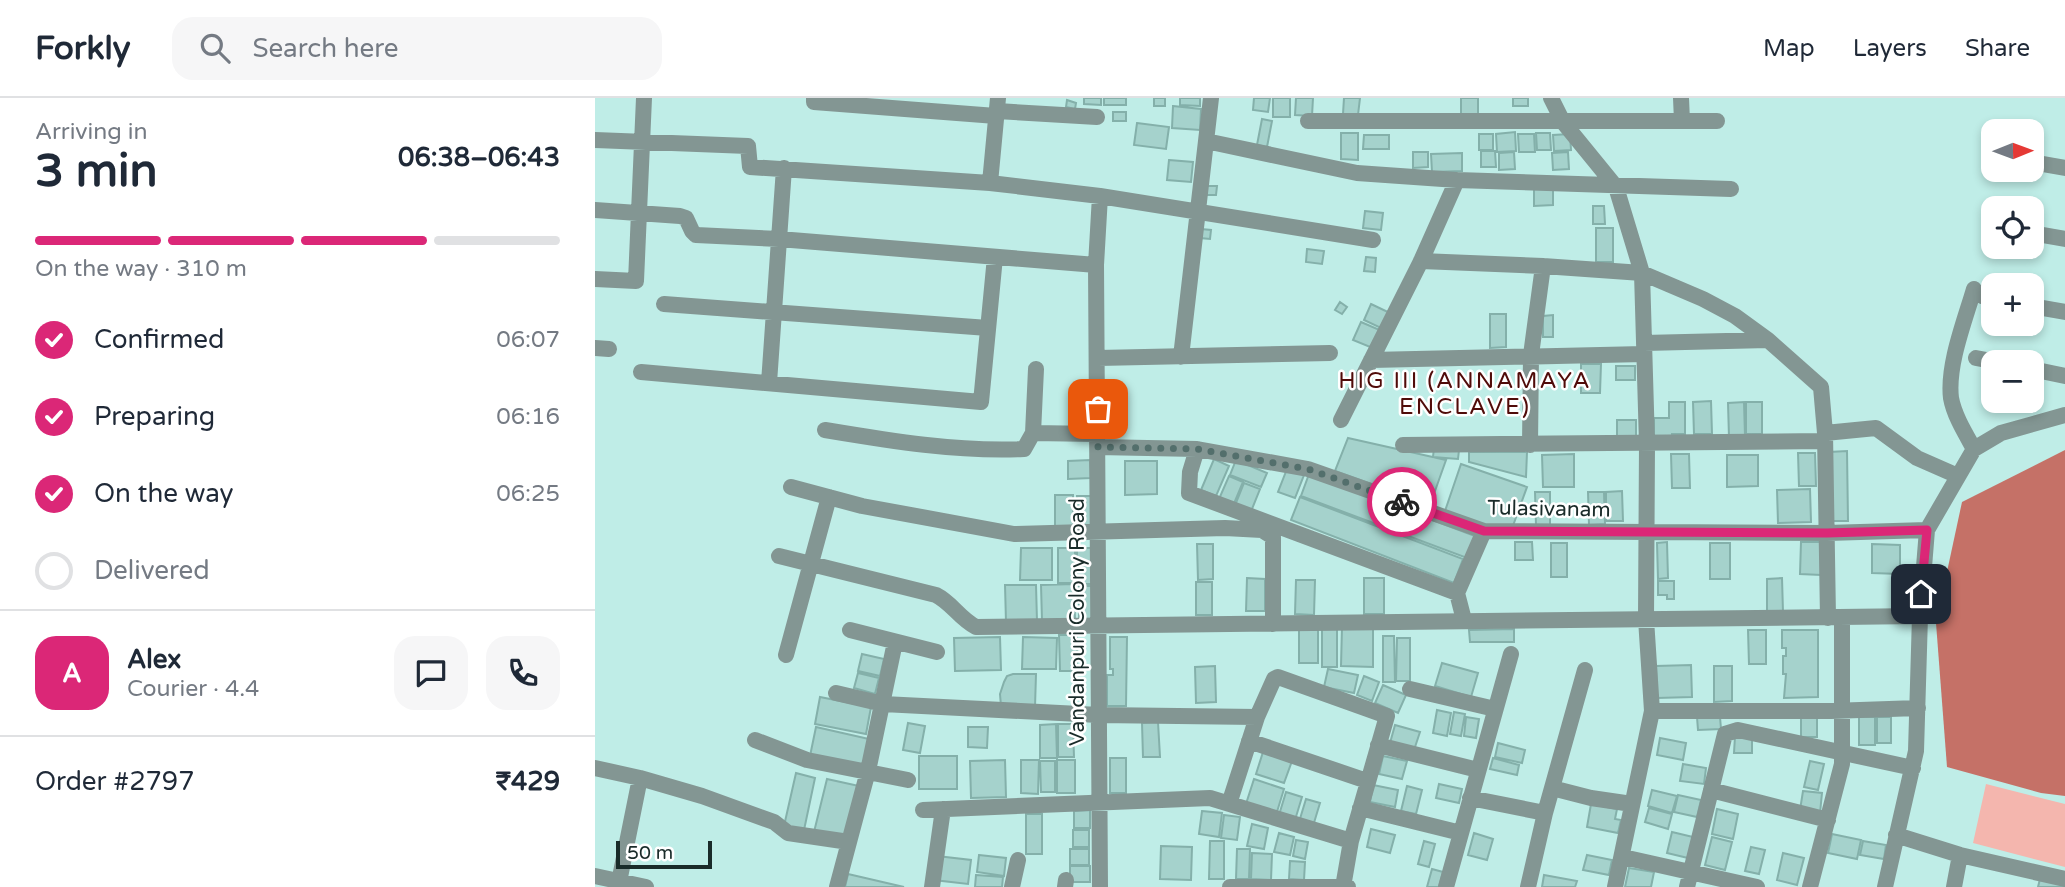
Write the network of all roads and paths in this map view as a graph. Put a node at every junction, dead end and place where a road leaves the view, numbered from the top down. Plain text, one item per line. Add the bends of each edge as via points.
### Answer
1 (644, 98) edge
2 (814, 98) edge
3 (1211, 98) edge
4 (1551, 98) edge
5 (1681, 98) edge
6 (997, 108) edge
7 (1097, 117) dead end
8 (1308, 121) dead end
9 (1682, 121) junction
10 (1717, 121) dead end
11 (1563, 122) junction
12 (595, 140) edge
13 (643, 141) junction
14 (1206, 141) junction
15 (2044, 164) edge
16 (784, 168) junction
17 (2065, 168) edge
18 (1457, 180) junction
19 (990, 183) junction
20 (1616, 187) junction
21 (1731, 189) dead end
22 (1100, 195) junction
23 (595, 210) edge
24 (1197, 210) junction
25 (640, 213) junction
26 (2044, 235) edge
27 (779, 239) junction
28 (2065, 239) edge
29 (1373, 240) dead end
30 (995, 257) junction
31 (1421, 261) junction
32 (1096, 265) junction
33 (1543, 266) junction
34 (1642, 273) junction
35 (595, 279) edge
36 (1981, 300) edge
37 (664, 304) dead end
38 (2044, 308) edge
39 (773, 312) junction
40 (2065, 312) edge
41 (988, 328) junction
42 (1768, 340) junction
43 (1644, 349) junction
44 (1330, 354) dead end
45 (1531, 355) junction
46 (1181, 357) junction
47 (1098, 358) junction
48 (1976, 358) dead end
49 (1981, 359) edge
50 (1371, 360) junction
51 (1036, 369) dead end
52 (641, 372) dead end
53 (2044, 372) edge
54 (2065, 376) edge
55 (769, 383) junction
56 (2065, 415) edge
57 (1341, 420) dead end
58 (825, 430) dead end
59 (1033, 433) junction
60 (1824, 437) junction
61 (1098, 441) junction
62 (1530, 444) junction
63 (1647, 444) junction
64 (1403, 445) dead end
65 (1197, 449) junction
66 (1974, 449) junction
67 (1958, 476) junction
68 (791, 487) dead end
69 (829, 497) junction
70 (1927, 530) junction
71 (1484, 531) junction
72 (1647, 531) junction
73 (1098, 533) junction
74 (1827, 533) junction
75 (779, 556) dead end
76 (810, 564) junction
77 (1457, 593) junction
78 (1920, 616) junction
79 (1835, 617) junction
80 (1647, 619) junction
81 (1464, 620) junction
82 (1273, 624) junction
83 (1098, 626) junction
84 (850, 630) dead end
85 (895, 642) junction
86 (937, 652) dead end
87 (1511, 654) dead end
88 (786, 655) dead end
89 (1585, 670) dead end
90 (1411, 689) dead end
91 (836, 693) dead end
92 (883, 704) junction
93 (1918, 708) junction
94 (1495, 709) junction
95 (1652, 711) junction
96 (1842, 711) junction
97 (1099, 715) junction
98 (1257, 718) junction
99 (755, 740) dead end
100 (1249, 741) junction
101 (1378, 746) junction
102 (1842, 751) junction
103 (595, 768) edge
104 (1913, 768) junction
105 (1478, 770) junction
106 (868, 771) junction
107 (640, 778) junction
108 (908, 780) dead end
109 (1367, 781) junction
110 (1552, 789) junction
111 (1711, 790) junction
112 (1470, 798) junction
113 (1099, 803) junction
114 (1229, 804) junction
115 (1632, 804) junction
116 (1360, 808) junction
117 (943, 809) junction
118 (923, 810) dead end
119 (1545, 813) junction
120 (1828, 820) junction
121 (1461, 833) junction
122 (1896, 835) junction
123 (1351, 841) junction
124 (849, 842) junction
125 (1960, 855) junction
126 (1623, 857) junction
127 (1018, 860) dead end
128 (595, 876) edge
129 (2065, 878) edge
130 (1689, 879) edge
131 (2032, 880) edge
132 (619, 884) edge
133 (646, 887) edge
134 (837, 887) edge
135 (932, 887) edge
136 (1012, 887) edge
137 (1100, 887) edge
138 (1230, 887) edge
139 (1263, 887) edge
140 (1345, 887) edge
141 (1446, 887) edge
142 (1528, 887) edge
143 (1615, 887) edge
144 (1757, 887) edge
145 (1810, 887) edge
146 (1885, 887) edge
147 (1954, 887) edge

1 - 13 street
2 - 6 street via 814,102
3 - 14 street
4 - 11 street
5 - 9 street
6 - 7 street
6 - 19 street
8 - 11 street
9 - 10 street
9 - 11 street
11 - 20 street
12 - 13 street
13 - 16 street via 748,146 750,167
13 - 25 street
14 - 18 street via 1357,173
14 - 24 street
15 - 17 street
16 - 19 street
16 - 27 street
18 - 20 street
18 - 31 street
19 - 22 street
20 - 21 street
20 - 34 street
22 - 24 street
22 - 32 street, Vandanpuri Colony Road
23 - 25 street
24 - 29 street
24 - 46 street
25 - 27 street via 686,218 696,235
25 - 35 street via 636,281
26 - 28 street
27 - 30 street
27 - 39 street
30 - 32 street
30 - 41 street
31 - 33 street
31 - 50 street
32 - 47 street, Vandanpuri Colony Road
33 - 34 street
33 - 45 street
34 - 42 street via 1735,316
34 - 43 street
36 - 66 street via 1953,365 1951,397
37 - 39 street
38 - 40 street
39 - 41 street
39 - 55 street
41 - 55 street via 981,402
42 - 43 street
42 - 60 street via 1821,387
43 - 45 street
43 - 63 street
44 - 46 street
45 - 50 street
45 - 62 street
46 - 47 street
47 - 61 street, Vandanpuri Colony Road
48 - 49 street
50 - 57 street
51 - 59 street
52 - 55 street
53 - 54 street
56 - 66 street via 2001,433
58 - 59 street via 924,446 990,450 1024,449
59 - 61 street, Tulasivanam
60 - 63 street
60 - 67 street via 1876,428 1917,458
60 - 74 street
61 - 65 street, Tulasivanam
61 - 73 street, Vandanpuri Colony Road
62 - 63 street
62 - 64 street
63 - 72 street
65 - 71 street, Tulasivanam via 1308,469
65 - 77 street via 1189,494
66 - 67 street
67 - 70 street
68 - 69 street
69 - 73 street via 1014,534
69 - 76 street
70 - 74 street, Tulasivanam
70 - 78 street
71 - 72 street, Tulasivanam
71 - 77 street
72 - 74 street, Tulasivanam
72 - 80 street
73 - 82 street via 1262,530 1273,537
73 - 83 street, Vandanpuri Colony Road
74 - 79 street
75 - 76 street
76 - 83 street via 936,595 976,626
76 - 88 street
77 - 81 street
78 - 79 street
78 - 93 street
79 - 80 street
79 - 96 street
80 - 81 street
80 - 95 street
81 - 82 street
82 - 83 street
83 - 97 street, Vandanpuri Colony Road
84 - 85 street
85 - 86 street
85 - 92 street
87 - 94 street
89 - 110 street
90 - 94 street
91 - 92 street
92 - 97 street
92 - 106 street
93 - 96 street
93 - 104 street
94 - 105 street
95 - 96 street
95 - 115 street
96 - 102 street
97 - 98 street
97 - 113 street, Vandanpuri Colony Road
98 - 100 street
98 - 101 street via 1278,677 1386,714
99 - 106 street via 807,760
100 - 109 street
100 - 114 street
101 - 105 street
101 - 109 street
102 - 104 street
102 - 111 street via 1730,732 1725,734
102 - 120 street
103 - 107 street
104 - 122 street
105 - 112 street
106 - 108 street
106 - 124 street
107 - 124 street via 774,822 787,833
107 - 132 street
109 - 116 street
110 - 115 street
110 - 119 street
111 - 120 street
111 - 130 street
112 - 119 street
112 - 121 street
113 - 114 street via 1210,798
113 - 117 street
113 - 137 street, Vandanpuri Colony Road
114 - 123 street
115 - 126 street
116 - 121 street
116 - 123 street
117 - 118 street
117 - 135 street
119 - 142 street
120 - 145 street
121 - 141 street
122 - 125 street
122 - 146 street
123 - 140 street
124 - 134 street
125 - 131 street
125 - 147 street
126 - 130 street
126 - 143 street
127 - 136 street
128 - 132 street
129 - 131 street
130 - 144 street
132 - 133 street
138 - 139 street
139 - 140 street

